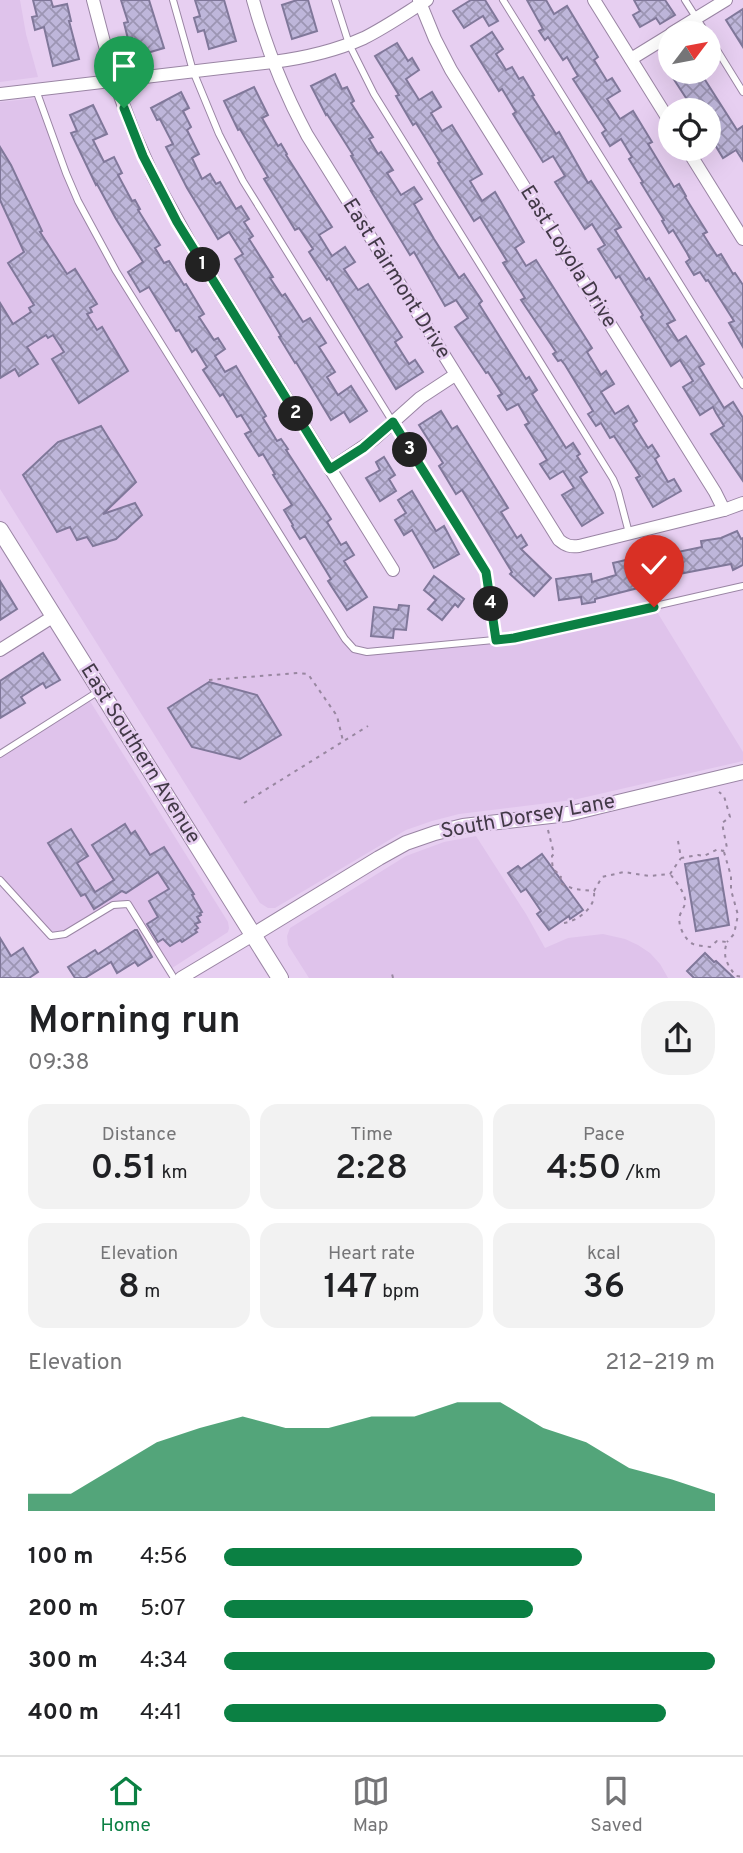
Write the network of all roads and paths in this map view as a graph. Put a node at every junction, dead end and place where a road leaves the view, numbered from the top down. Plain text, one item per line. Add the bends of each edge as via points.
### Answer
1 (93, 0) edge
2 (173, 0) edge
3 (253, 0) edge
4 (335, 0) edge
5 (503, 0) edge
6 (594, 0) edge
7 (685, 0) edge
8 (726, 0) edge
9 (422, 1) edge
10 (697, 18) junction
11 (692, 21) edge
12 (699, 21) edge
13 (658, 42) edge
14 (349, 44) junction
15 (721, 56) edge
16 (631, 59) junction
17 (273, 62) junction
18 (193, 71) junction
19 (114, 80) junction
20 (35, 89) junction
21 (743, 92) edge
22 (0, 94) edge
23 (658, 103) edge
24 (694, 161) edge
25 (743, 239) edge
26 (455, 375) junction
27 (743, 385) edge
28 (393, 422) junction
29 (330, 469) junction
30 (743, 503) edge
31 (724, 510) junction
32 (629, 533) junction
33 (2, 539) edge
34 (393, 570) dead end
35 (743, 586) edge
36 (54, 616) junction
37 (496, 640) junction
38 (0, 650) edge
39 (209, 680) dead end
40 (101, 690) junction
41 (368, 726) dead end
42 (343, 741) junction
43 (0, 754) edge
44 (743, 772) edge
45 (719, 792) dead end
46 (244, 803) dead end
47 (548, 831) dead end
48 (678, 841) dead end
49 (723, 851) junction
50 (681, 859) junction
51 (670, 874) junction
52 (0, 880) edge
53 (594, 891) junction
54 (564, 923) dead end
55 (253, 935) junction
56 (727, 942) junction
57 (397, 973) dead end
58 (742, 977) edge
59 (174, 978) edge
60 (181, 978) edge
61 (280, 978) edge
62 (393, 978) edge

1 - 19 street
2 - 18 lane
3 - 17 street, East Fairmont Drive
4 - 14 lane
5 - 27 lane
6 - 16 street
7 - 10 lane
8 - 10 street
9 - 14 street
9 - 31 street, East Loyola Drive via 452,70
10 - 11 street
10 - 12 lane
13 - 16 street
14 - 17 street
14 - 32 lane via 373,94 613,479
15 - 21 lane
16 - 23 street
17 - 18 street
17 - 26 street, East Fairmont Drive via 316,151
18 - 19 street
18 - 28 lane via 243,181
19 - 20 street
19 - 29 street via 143,156 177,222
20 - 22 street
20 - 37 lane via 78,201 116,271 349,644 368,652
24 - 25 street
26 - 28 street
26 - 32 street, East Fairmont Drive via 565,545 579,546
28 - 29 street
28 - 37 lane via 486,572
29 - 34 street
30 - 31 street
31 - 32 street
33 - 36 main road, East Southern Avenue
35 - 37 lane
36 - 38 street
36 - 40 main road, East Southern Avenue
39 - 42 path via 307,674 337,716
40 - 43 lane
40 - 55 main road, East Southern Avenue
41 - 42 path
42 - 46 path
44 - 55 street, South Dorsey Lane via 568,814 435,833 379,858
45 - 49 path via 730,817 722,823 727,848
47 - 53 path via 552,866 561,875 560,883
48 - 50 path
49 - 50 path
49 - 56 path via 738,915
50 - 51 path
51 - 53 path via 624,872 602,877
51 - 56 path via 685,899 679,917 685,937 692,944 710,947
52 - 59 lane via 51,936 65,934 113,905 128,904
53 - 54 path via 591,906
55 - 60 street, South Dorsey Lane
55 - 61 main road, East Southern Avenue
56 - 58 path via 728,967
57 - 62 path

